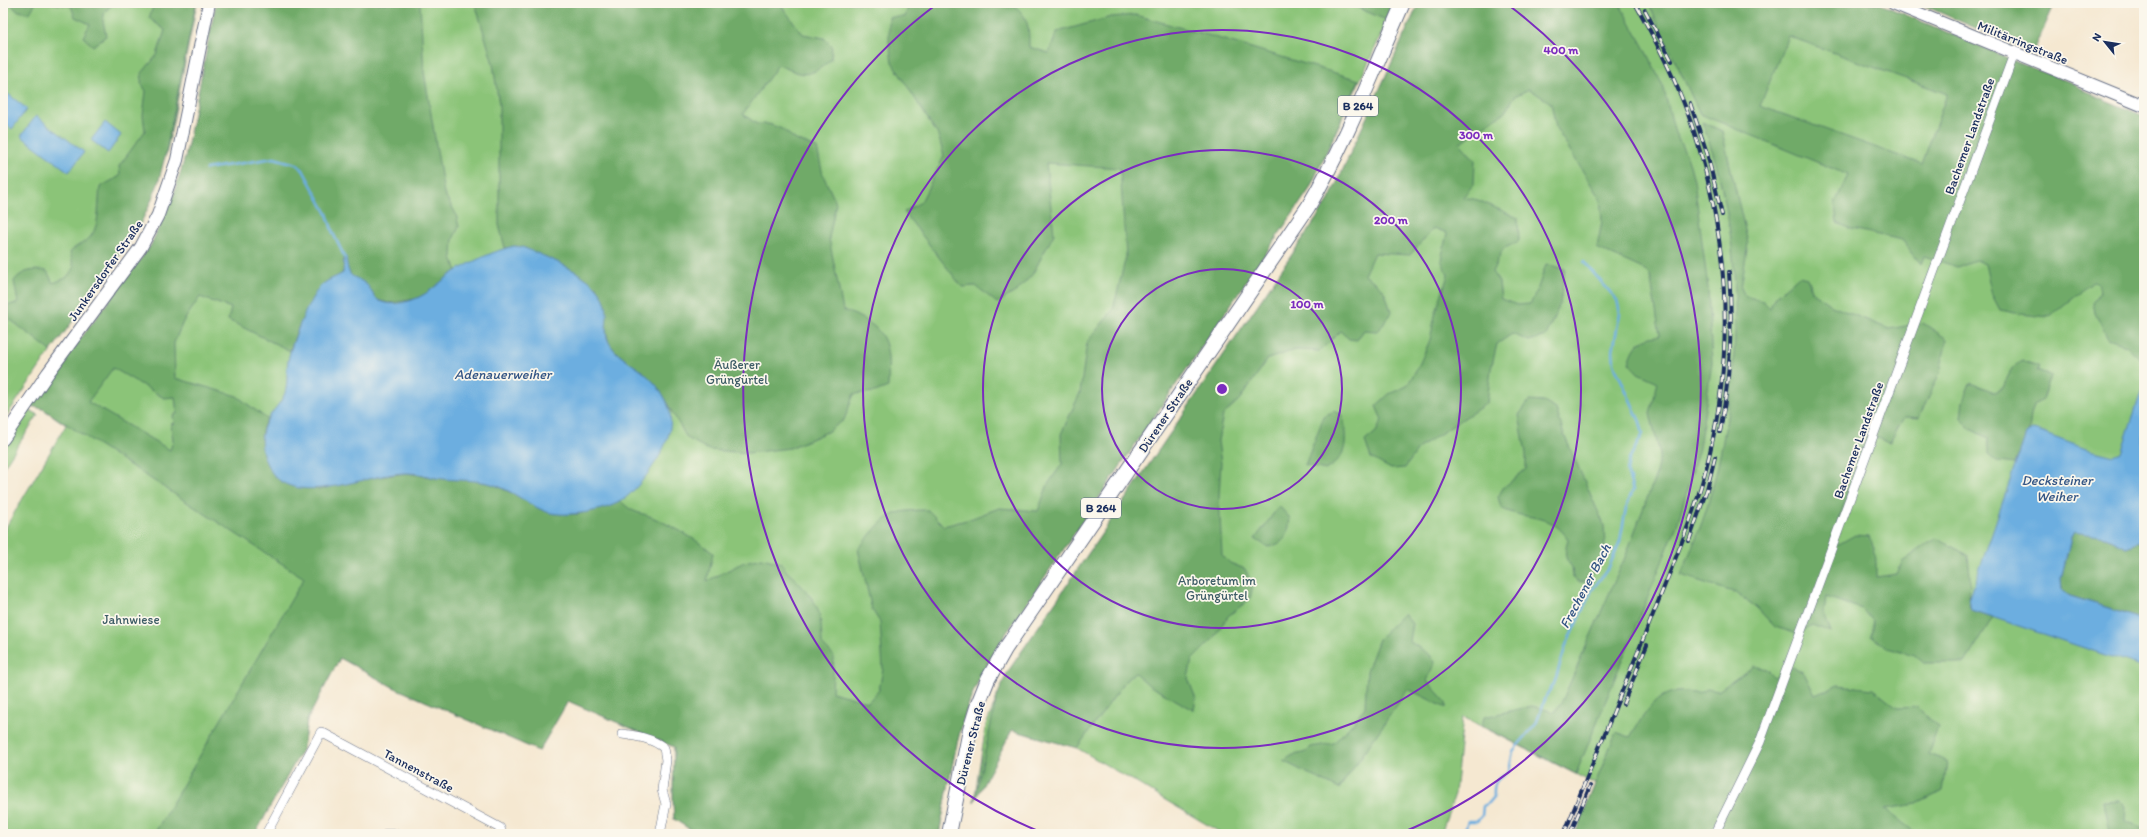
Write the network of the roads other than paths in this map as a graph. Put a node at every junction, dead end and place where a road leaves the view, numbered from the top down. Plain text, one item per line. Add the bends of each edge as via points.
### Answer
1 (209, 3) edge
2 (1404, 3) edge
3 (1893, 3) edge
4 (2014, 54) junction
5 (2144, 106) edge
6 (3, 439) edge
7 (622, 734) dead end
8 (1716, 831) dead end
9 (502, 833) edge
10 (266, 834) edge
11 (660, 834) edge
12 (949, 834) edge

1 - 6 street, Junkersdorfer Straße via 177,160 158,215 137,252
2 - 12 main road, Dürener Straße / B 264 via 1340,146 1308,207 1005,649 988,679 970,730
3 - 4 street, Militärringstraße
4 - 5 street, Militärringstraße
4 - 8 street, Bachemer Landstraße via 1765,728
7 - 11 street via 639,736 659,744 666,753 662,781 666,804
9 - 10 street, Tannenstraße via 500,828 321,732

